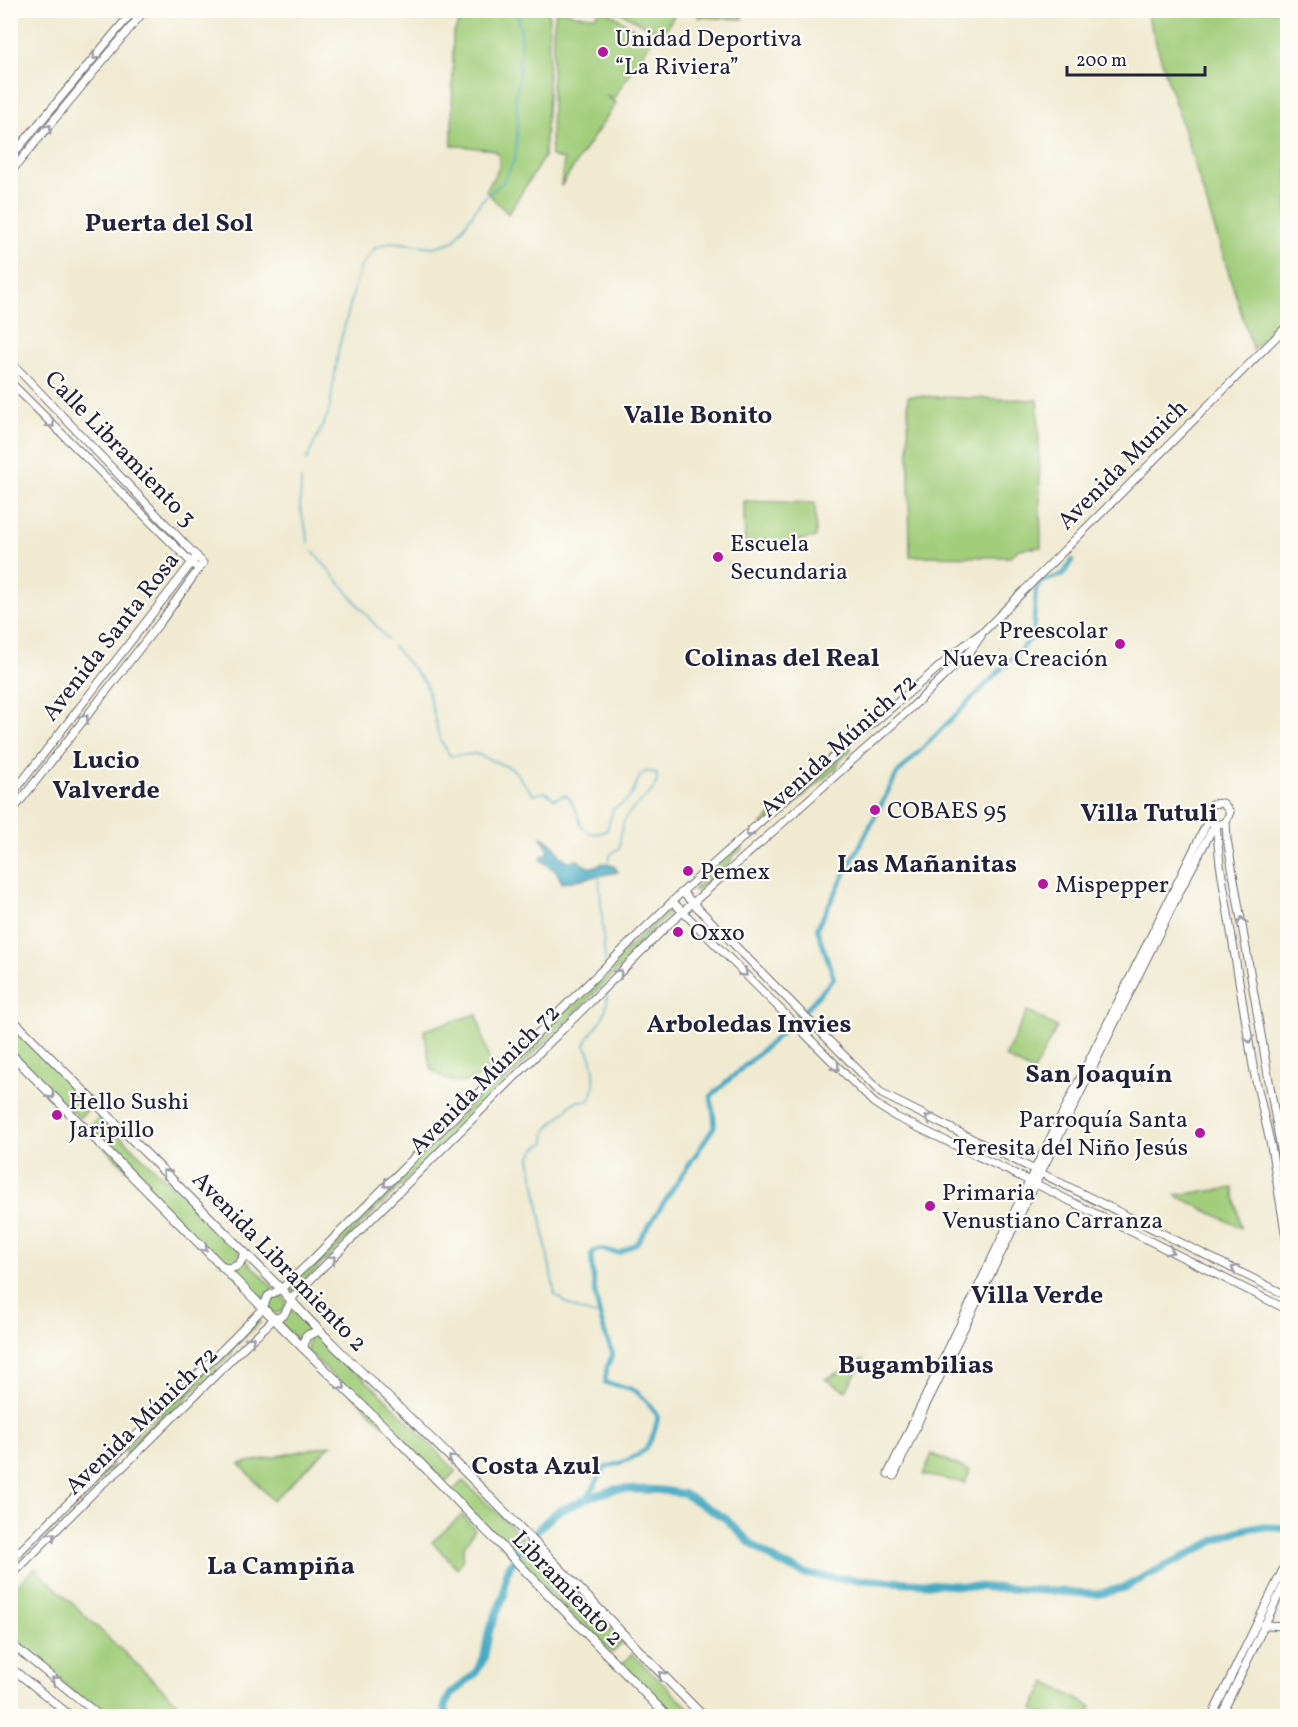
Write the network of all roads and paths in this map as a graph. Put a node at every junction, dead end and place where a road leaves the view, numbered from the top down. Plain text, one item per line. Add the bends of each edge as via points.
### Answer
1 (134, 11) edge
2 (144, 12) edge
3 (10, 158) edge
4 (10, 173) edge
5 (1287, 325) edge
6 (10, 361) edge
7 (10, 382) edge
8 (197, 556) junction
9 (191, 563) junction
10 (201, 566) junction
11 (984, 631) junction
12 (896, 705) junction
13 (909, 710) junction
14 (10, 797) edge
15 (10, 814) edge
16 (1226, 822) junction
17 (1213, 823) junction
18 (682, 892) junction
19 (673, 902) junction
20 (693, 902) junction
21 (681, 912) junction
22 (591, 981) junction
23 (604, 988) junction
24 (590, 1001) junction
25 (10, 1017) edge
26 (10, 1053) edge
27 (1037, 1172) junction
28 (1033, 1182) junction
29 (1287, 1191) edge
30 (1287, 1250) edge
31 (244, 1252) junction
32 (225, 1268) junction
33 (280, 1289) junction
34 (1287, 1296) edge
35 (291, 1301) junction
36 (263, 1308) junction
37 (1287, 1310) edge
38 (274, 1319) junction
39 (318, 1331) junction
40 (303, 1348) junction
41 (891, 1475) dead end
42 (442, 1486) joint
43 (524, 1530) joint
44 (1287, 1559) edge
45 (10, 1561) edge
46 (1287, 1576) edge
47 (10, 1577) edge
48 (1263, 1625) junction
49 (1287, 1626) edge
50 (10, 1643) edge
51 (10, 1667) edge
52 (71, 1716) edge
53 (100, 1716) edge
54 (667, 1716) edge
55 (703, 1716) edge
56 (1212, 1716) edge
57 (1221, 1716) edge

1 -> 3 main road
4 -> 2 main road
5 - 11 main road, Avenida Munich
6 - 8 main road, Calle Libramiento 3
7 -> 9 main road, Calle Libramiento 3
8 - 9 main road, Avenida Santa Rosa
8 - 10 main road, Calle Libramiento 3
9 - 10 main road, Calle Libramiento 3
9 - 14 main road, Avenida Santa Rosa
15 -> 10 main road, Avenida Santa Rosa
11 - 12 main road, Avenida Múnich 72
11 - 13 main road, Avenida Múnich 72 via 972,649
12 - 13 main road
12 -> 18 main road, Avenida Múnich 72
13 - 20 main road, Avenida Múnich 72
16 - 17 main road
16 - 17 main road via 1230,812 1220,802 1209,807 1207,813
29 -> 16 main road
17 - 27 main road
17 -> 30 main road
18 - 19 main road, Avenida Múnich 72
18 - 20 main road
19 - 21 main road
19 - 22 main road, Avenida Múnich 72
20 - 21 main road, Avenida Múnich 72
27 -> 20 main road via 882,1094
23 -> 21 main road, Avenida Múnich 72
21 -> 28 main road via 874,1104
22 - 23 main road
22 - 24 main road
22 -> 33 main road, Avenida Múnich 72
23 - 24 main road, Avenida Múnich 72
35 -> 24 main road, Avenida Múnich 72
31 -> 25 main road, Avenida Libramiento 2
26 -> 32 main road, Avenida Libramiento 2
27 - 28 main road
34 -> 27 main road
28 -> 37 main road
28 - 41 main road
31 - 32 main road via 240,1264
31 - 33 main road, Avenida Libramiento 2
32 - 36 main road, Avenida Libramiento 2
33 - 35 main road, Avenida Libramiento 2
33 - 36 main road, Avenida Múnich 72 via 268,1296
35 - 38 main road, Avenida Múnich 72 via 284,1316
35 - 39 main road, Avenida Libramiento 2
36 - 38 main road, Avenida Libramiento 2
36 - 45 main road, Avenida Múnich 72
38 - 40 main road, Avenida Libramiento 2
47 -> 38 main road, Avenida Múnich 72
39 - 40 main road via 306,1336
43 -> 39 main road, Avenida Libramiento 2
40 -> 42 main road, Avenida Libramiento 2
42 - 54 main road, Libramiento 2
55 -> 43 main road, Libramiento 2
44 - 56 main road
46 - 48 main road
48 - 49 main road
48 - 57 main road
53 -> 50 main road
51 - 52 main road

